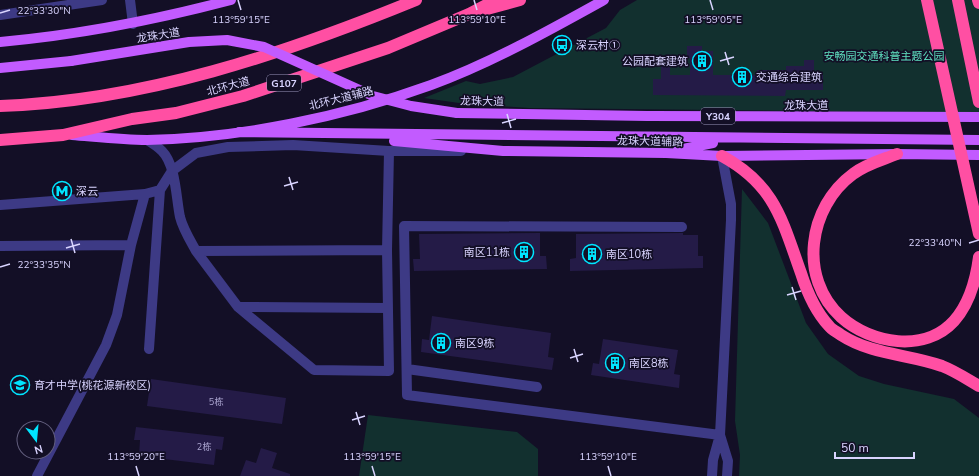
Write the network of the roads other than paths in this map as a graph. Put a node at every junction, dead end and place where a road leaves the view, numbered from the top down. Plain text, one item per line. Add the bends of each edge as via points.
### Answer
1 (102, 0) edge
2 (130, 0) edge
3 (231, 0) edge
4 (396, 0) edge
5 (416, 0) edge
6 (496, 0) edge
7 (520, 0) edge
8 (604, 0) edge
9 (927, 0) edge
10 (958, 0) edge
11 (978, 0) edge
12 (979, 4) edge
13 (469, 14) junction
14 (0, 16) edge
15 (133, 24) junction
16 (351, 26) junction
17 (0, 42) edge
18 (0, 68) edge
19 (979, 102) edge
20 (0, 106) edge
21 (979, 118) edge
22 (239, 132) junction
23 (322, 134) junction
24 (63, 135) junction
25 (732, 138) junction
26 (0, 140) edge
27 (147, 140) junction
28 (979, 140) edge
29 (389, 151) junction
30 (503, 151) junction
31 (666, 153) junction
32 (897, 154) junction
33 (979, 155) edge
34 (722, 156) junction
35 (172, 171) junction
36 (160, 190) junction
37 (145, 194) junction
38 (0, 205) edge
39 (682, 227) dead end
40 (979, 234) edge
41 (131, 245) junction
42 (0, 246) edge
43 (196, 250) junction
44 (387, 250) junction
45 (979, 257) edge
46 (238, 307) junction
47 (388, 308) junction
48 (149, 349) dead end
49 (406, 369) junction
50 (979, 386) edge
51 (537, 387) dead end
52 (720, 434) junction
53 (37, 476) edge
54 (712, 476) edge
55 (727, 476) edge

1 - 14 street
2 - 15 street
3 - 15 main road
4 - 16 highway
5 - 16 highway, 北环大道
6 - 13 highway, 北环大道 / G107
7 - 13 highway
8 - 22 main road, 北环大道辅路 via 516,47 431,85 348,111
9 - 40 highway, bridge
10 - 19 highway
11 - 12 highway
13 - 24 highway, 北环大道 / G107 via 388,48 243,96 176,113 132,119
15 - 17 main road via 46,38
16 - 20 highway, 北环大道 via 229,66 128,91 62,101
18 - 21 main road, 龙珠大道 / Y304, bridge via 71,61 190,42 227,40 264,47 373,96 411,106 457,113
22 - 23 main road
22 - 27 main road, 北环大道辅路
23 - 25 main road
23 - 30 main road, 龙珠大道辅路
24 - 26 highway, 北环大道 / G107
24 - 27 main road, 北环大道辅路
25 - 28 main road
25 - 31 main road
27 - 35 street via 163,152
29 - 30 street
29 - 35 street via 293,145 228,147 196,153
29 - 44 street
30 - 31 main road, 龙珠大道辅路
31 - 34 main road, 龙珠大道辅路
32 - 33 main road, 龙珠大道辅路
32 - 34 main road, 龙珠大道辅路
32 - 45 highway via 872,163 853,174 825,204 819,218 813,251 820,287 830,305 842,317 872,335 903,342 923,339 954,322 971,294
34 - 50 highway via 742,167 771,199 782,218 815,307 829,327 855,344 942,366
34 - 52 street via 731,209
35 - 36 street
35 - 43 street via 180,218
36 - 37 street
36 - 48 street
37 - 38 street
37 - 41 street
39 - 49 street via 404,226
41 - 42 street
41 - 53 street via 117,314 106,345
43 - 44 street
43 - 46 street
44 - 47 street
46 - 47 street
46 - 47 street via 314,370 389,370
49 - 51 street
49 - 52 street via 407,394
52 - 54 street via 713,460
52 - 55 street via 728,461

